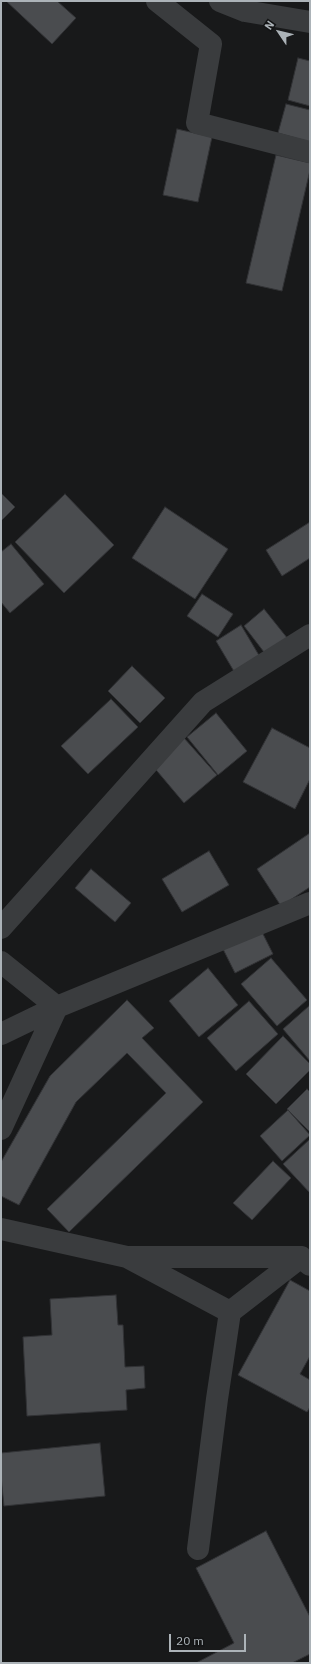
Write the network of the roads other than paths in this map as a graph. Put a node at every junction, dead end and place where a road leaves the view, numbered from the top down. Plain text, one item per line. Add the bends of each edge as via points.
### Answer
1 (157, 1) edge
2 (220, 1) edge
3 (310, 22) edge
4 (310, 152) edge
5 (310, 635) edge
6 (310, 903) edge
7 (1, 928) edge
8 (1, 962) edge
9 (57, 1007) junction
10 (1, 1034) edge
11 (1, 1129) edge
12 (1, 1228) edge
13 (127, 1257) junction
14 (306, 1261) edge
15 (230, 1312) junction
16 (198, 1549) dead end

1 - 4 street via 211,44 197,123
2 - 3 street via 245,11
5 - 7 street via 203,702
6 - 9 street
8 - 9 street
9 - 10 street
9 - 11 street
12 - 13 street
13 - 14 street
13 - 15 street
14 - 15 street
15 - 16 street

